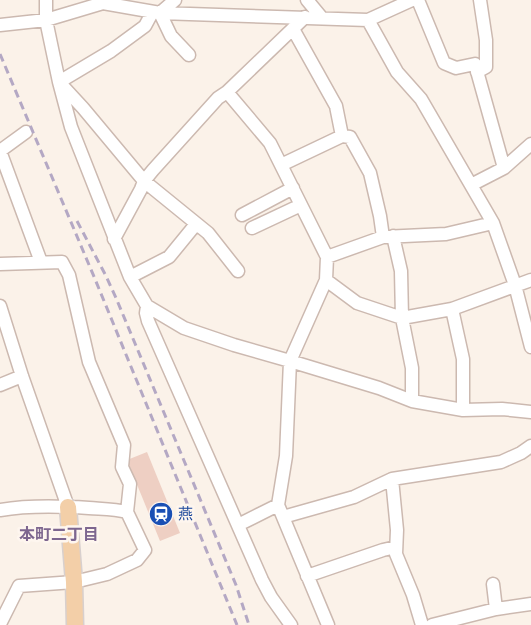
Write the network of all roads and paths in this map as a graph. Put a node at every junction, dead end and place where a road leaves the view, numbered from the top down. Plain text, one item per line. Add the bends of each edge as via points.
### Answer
1 (46, 0) edge
2 (175, 0) edge
3 (308, 0) edge
4 (412, 0) edge
5 (418, 0) edge
6 (480, 0) edge
7 (156, 13) junction
8 (305, 17) junction
9 (322, 18) junction
10 (46, 20) junction
11 (368, 20) junction
12 (0, 26) edge
13 (293, 28) junction
14 (189, 55) dead end
15 (477, 72) junction
16 (59, 82) junction
17 (227, 92) junction
18 (26, 132) dead end
19 (342, 136) junction
20 (531, 144) edge
21 (0, 151) edge
22 (281, 165) junction
23 (504, 168) junction
24 (144, 181) junction
25 (471, 185) junction
26 (293, 188) junction
27 (301, 205) junction
28 (242, 215) dead end
29 (492, 223) junction
30 (196, 224) junction
31 (252, 228) dead end
32 (388, 237) junction
33 (114, 239) junction
34 (327, 257) junction
35 (41, 262) junction
36 (0, 264) edge
37 (238, 271) dead end
38 (130, 277) junction
39 (326, 280) junction
40 (531, 280) edge
41 (515, 286) junction
42 (0, 306) edge
43 (147, 306) junction
44 (452, 309) junction
45 (402, 318) junction
46 (531, 347) edge
47 (290, 361) junction
48 (22, 376) junction
49 (0, 385) edge
50 (412, 401) junction
51 (463, 410) junction
52 (531, 412) edge
53 (531, 446) edge
54 (392, 479) junction
55 (68, 507) junction
56 (0, 510) edge
57 (281, 511) junction
58 (127, 512) junction
59 (238, 525) junction
60 (396, 547) junction
61 (307, 576) junction
62 (74, 582) junction
63 (493, 584) dead end
64 (531, 604) edge
65 (496, 609) junction
66 (0, 624) edge
67 (75, 625) edge
68 (291, 625) edge
69 (328, 625) edge
70 (422, 625) edge
71 (432, 625) edge

1 - 10 street
2 - 7 street
3 - 9 street
4 - 11 street
5 - 15 street via 444,63 456,68 475,64
6 - 15 street via 486,67
7 - 8 street
7 - 10 street via 103,3
7 - 14 street
7 - 16 street via 145,26 111,51
8 - 9 street
8 - 13 street
9 - 11 street
10 - 12 street
10 - 16 street
11 - 25 street via 397,72 420,99
13 - 17 street
13 - 19 street via 336,106
15 - 23 street
16 - 24 street
16 - 33 street via 71,127
17 - 22 street via 270,143
17 - 24 street
18 - 21 street
19 - 22 street
19 - 32 street via 350,137 370,173
20 - 23 street
21 - 35 street
22 - 26 street
23 - 25 street
24 - 30 street
24 - 33 street
25 - 29 street
26 - 27 street
26 - 28 street
27 - 31 street
27 - 34 street
29 - 32 street via 446,234
29 - 41 street
30 - 37 street via 208,233
30 - 38 street via 170,257
32 - 34 street
32 - 45 street via 401,271
33 - 38 street
34 - 39 street
35 - 36 street
35 - 58 street via 62,262 69,275 89,362 124,445 122,466 130,484
38 - 43 street
39 - 45 street via 357,303
39 - 47 street
40 - 41 street
41 - 44 street
41 - 46 street
42 - 48 street
43 - 47 street via 184,328
43 - 59 street via 148,320
44 - 45 street
44 - 51 street via 463,359
45 - 50 street via 412,368
47 - 50 street
47 - 57 street
48 - 49 street
48 - 55 street
50 - 51 street
51 - 52 street
53 - 54 street via 501,462
54 - 57 street via 354,497
54 - 60 street
55 - 56 street
55 - 58 street
55 - 62 main road
57 - 59 street
57 - 61 street
58 - 62 street via 145,550 137,560 107,574
59 - 68 street via 271,597
60 - 61 street
60 - 70 street
61 - 69 street
62 - 66 street via 19,586
62 - 67 main road
63 - 65 street
64 - 65 street
65 - 71 street

